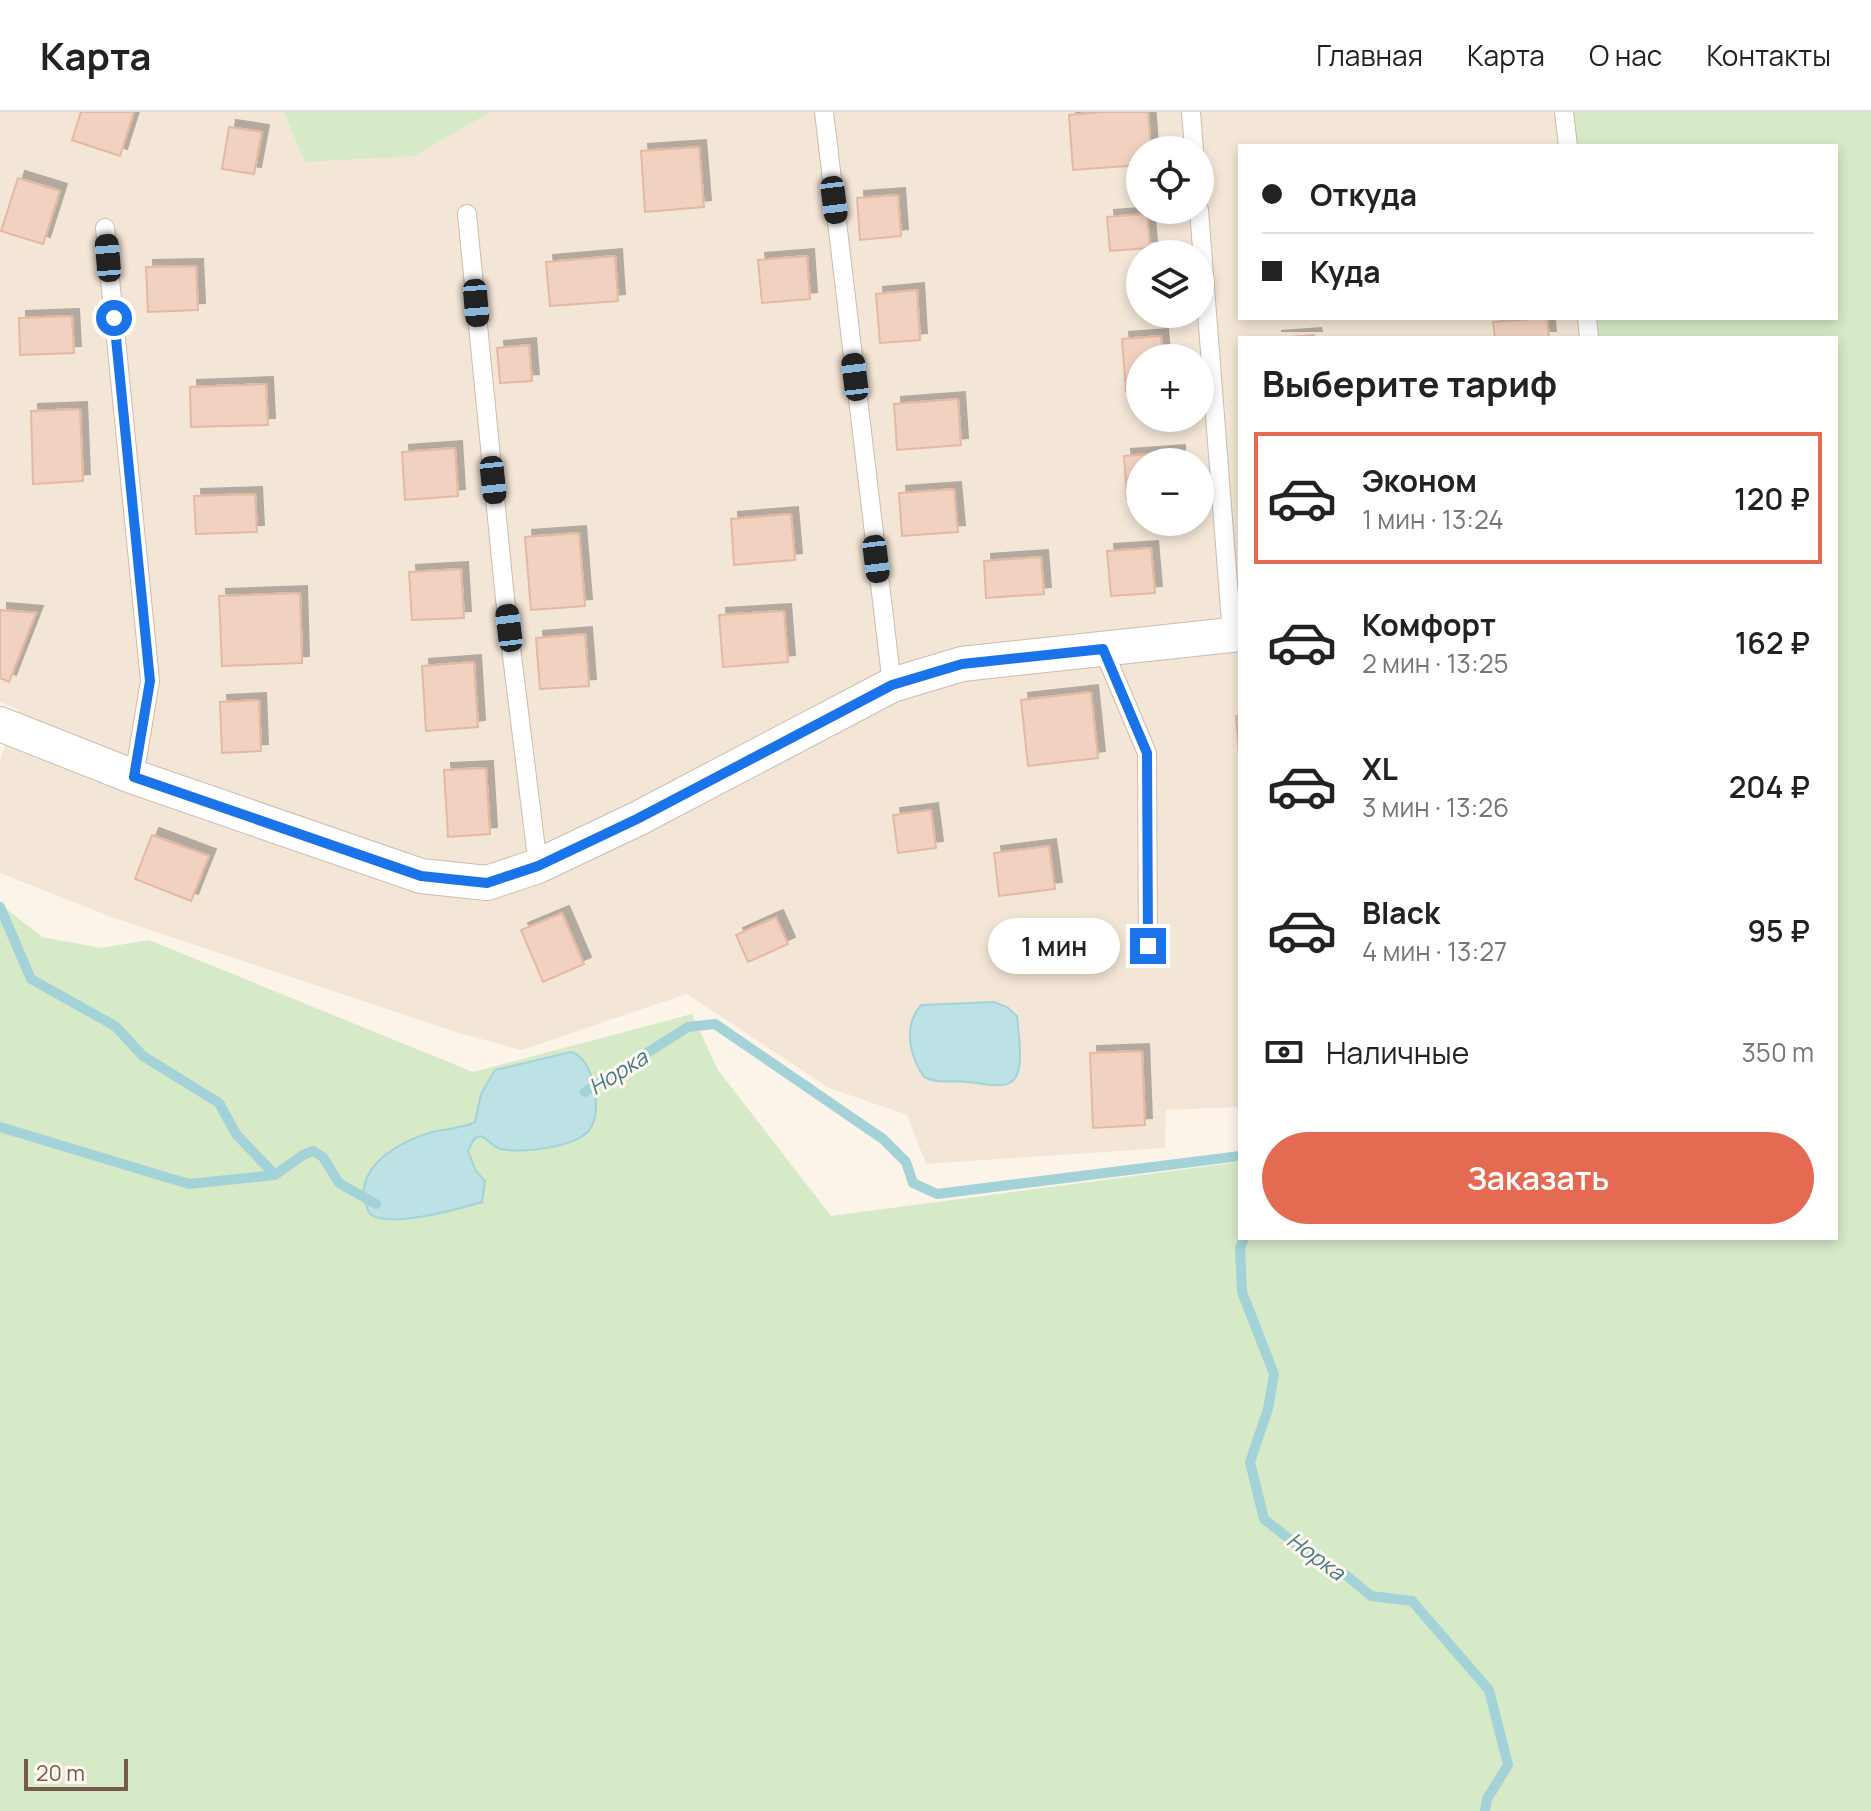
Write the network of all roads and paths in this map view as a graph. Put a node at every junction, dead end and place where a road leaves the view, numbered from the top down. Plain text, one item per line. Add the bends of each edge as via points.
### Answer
1 (824, 112) edge
2 (1191, 112) edge
3 (1564, 112) edge
4 (1193, 136) edge
5 (1568, 144) edge
6 (467, 214) dead end
7 (1200, 224) edge
8 (105, 228) dead end
9 (1236, 634) edge
10 (1103, 649) junction
11 (892, 685) junction
12 (0, 724) edge
13 (134, 777) junction
14 (538, 866) junction
15 (1148, 946) dead end

1 - 11 lane
2 - 4 lane
3 - 5 lane
6 - 14 lane
7 - 9 lane
8 - 13 lane via 150,681
9 - 10 street
10 - 11 street via 962,664
10 - 15 lane via 1147,753
11 - 14 street
12 - 13 street
13 - 14 street via 421,876 487,883

